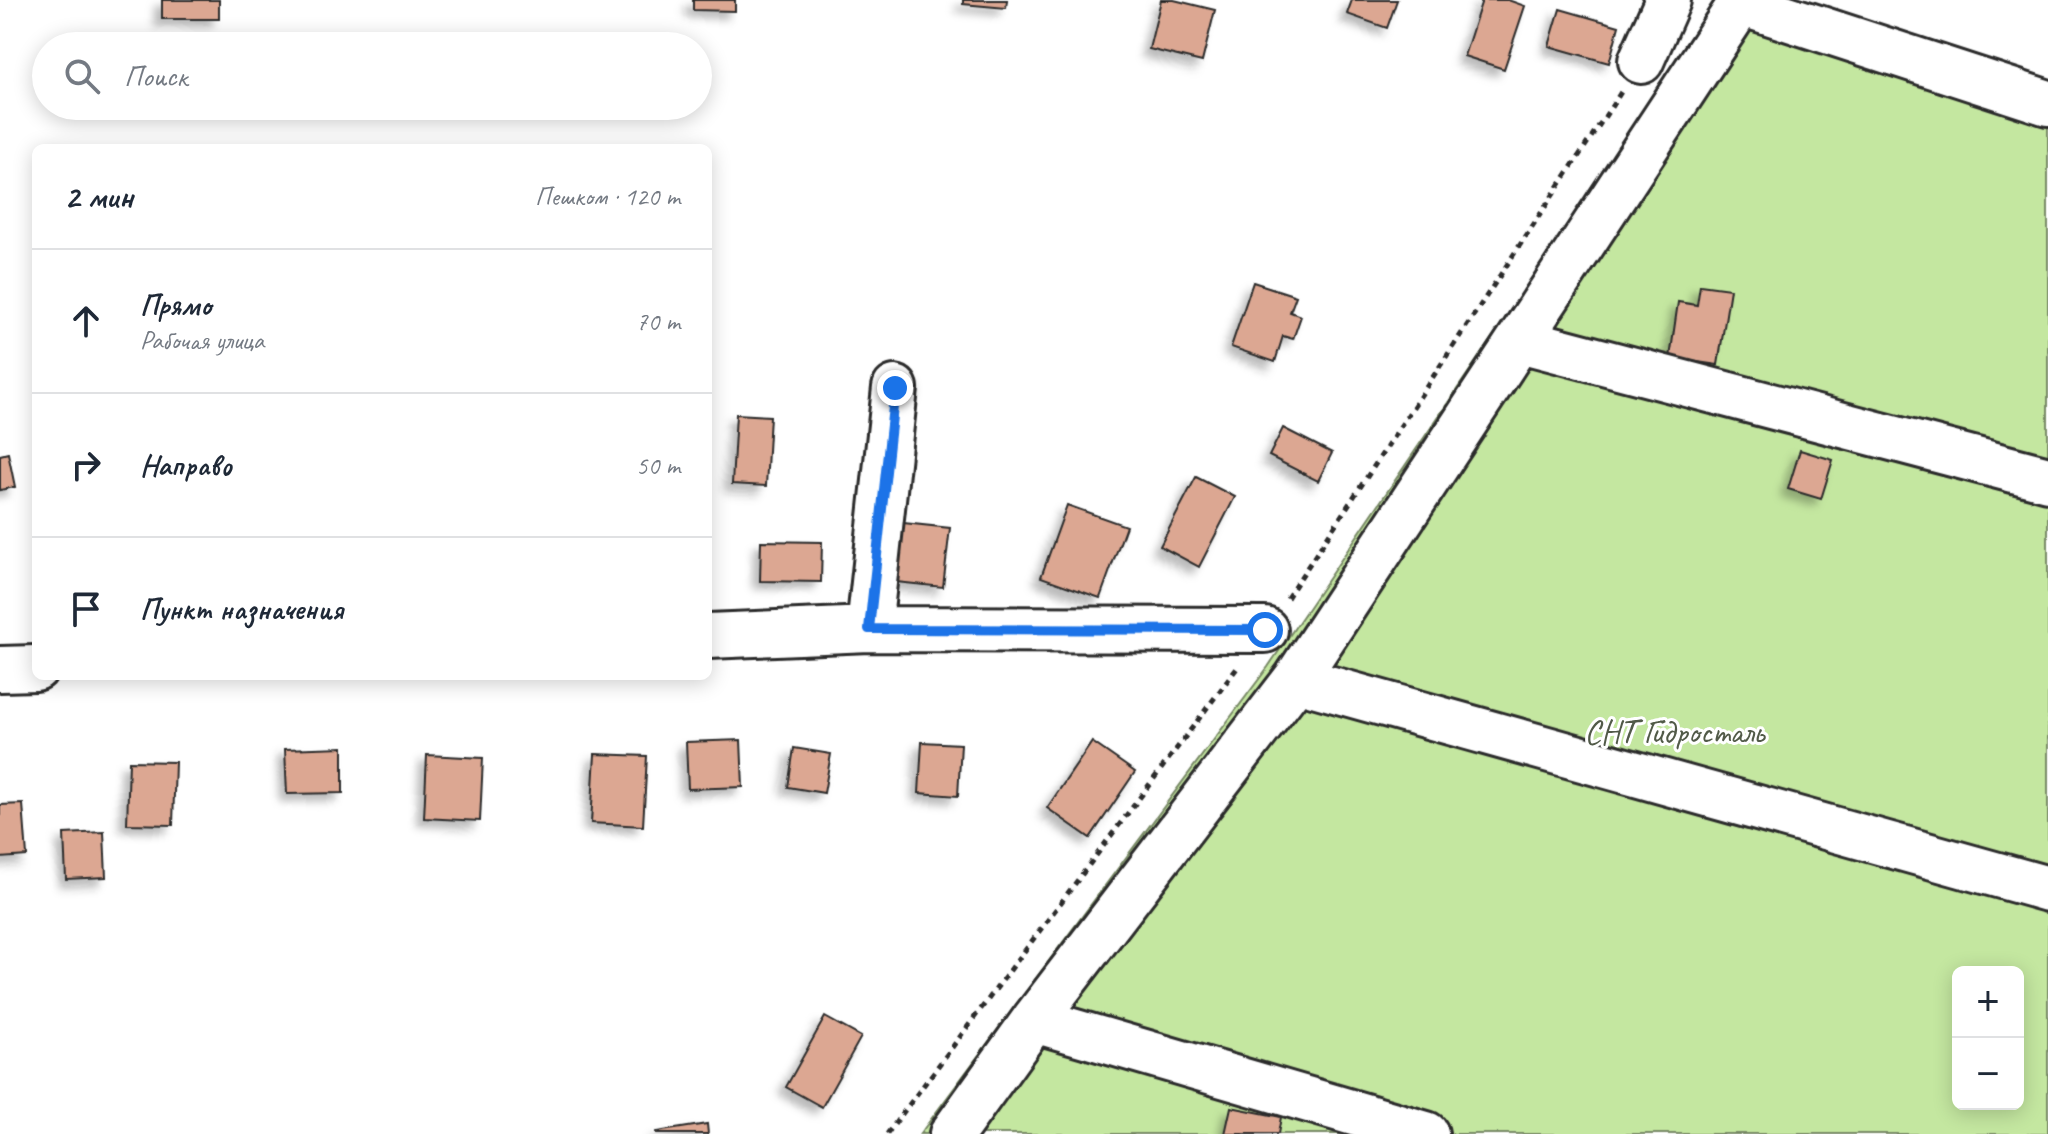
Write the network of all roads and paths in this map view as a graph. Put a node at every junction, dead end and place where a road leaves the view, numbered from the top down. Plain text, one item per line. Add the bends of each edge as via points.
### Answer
1 (1668, 0) edge
2 (1641, 61) dead end
3 (2048, 103) edge
4 (1520, 340) junction
5 (895, 388) dead end
6 (2048, 479) edge
7 (869, 629) junction
8 (1265, 630) dead end
9 (712, 636) edge
10 (32, 668) edge
11 (0, 669) edge
12 (1296, 679) junction
13 (2048, 889) edge
14 (1034, 1020) junction
15 (952, 1134) edge
16 (1426, 1134) edge

1 - 2 street
3 - 4 street via 1741,3
4 - 6 street
4 - 12 street
5 - 7 street
7 - 8 street
7 - 9 street
10 - 11 street
12 - 13 street
12 - 14 street
14 - 15 street
14 - 16 street

